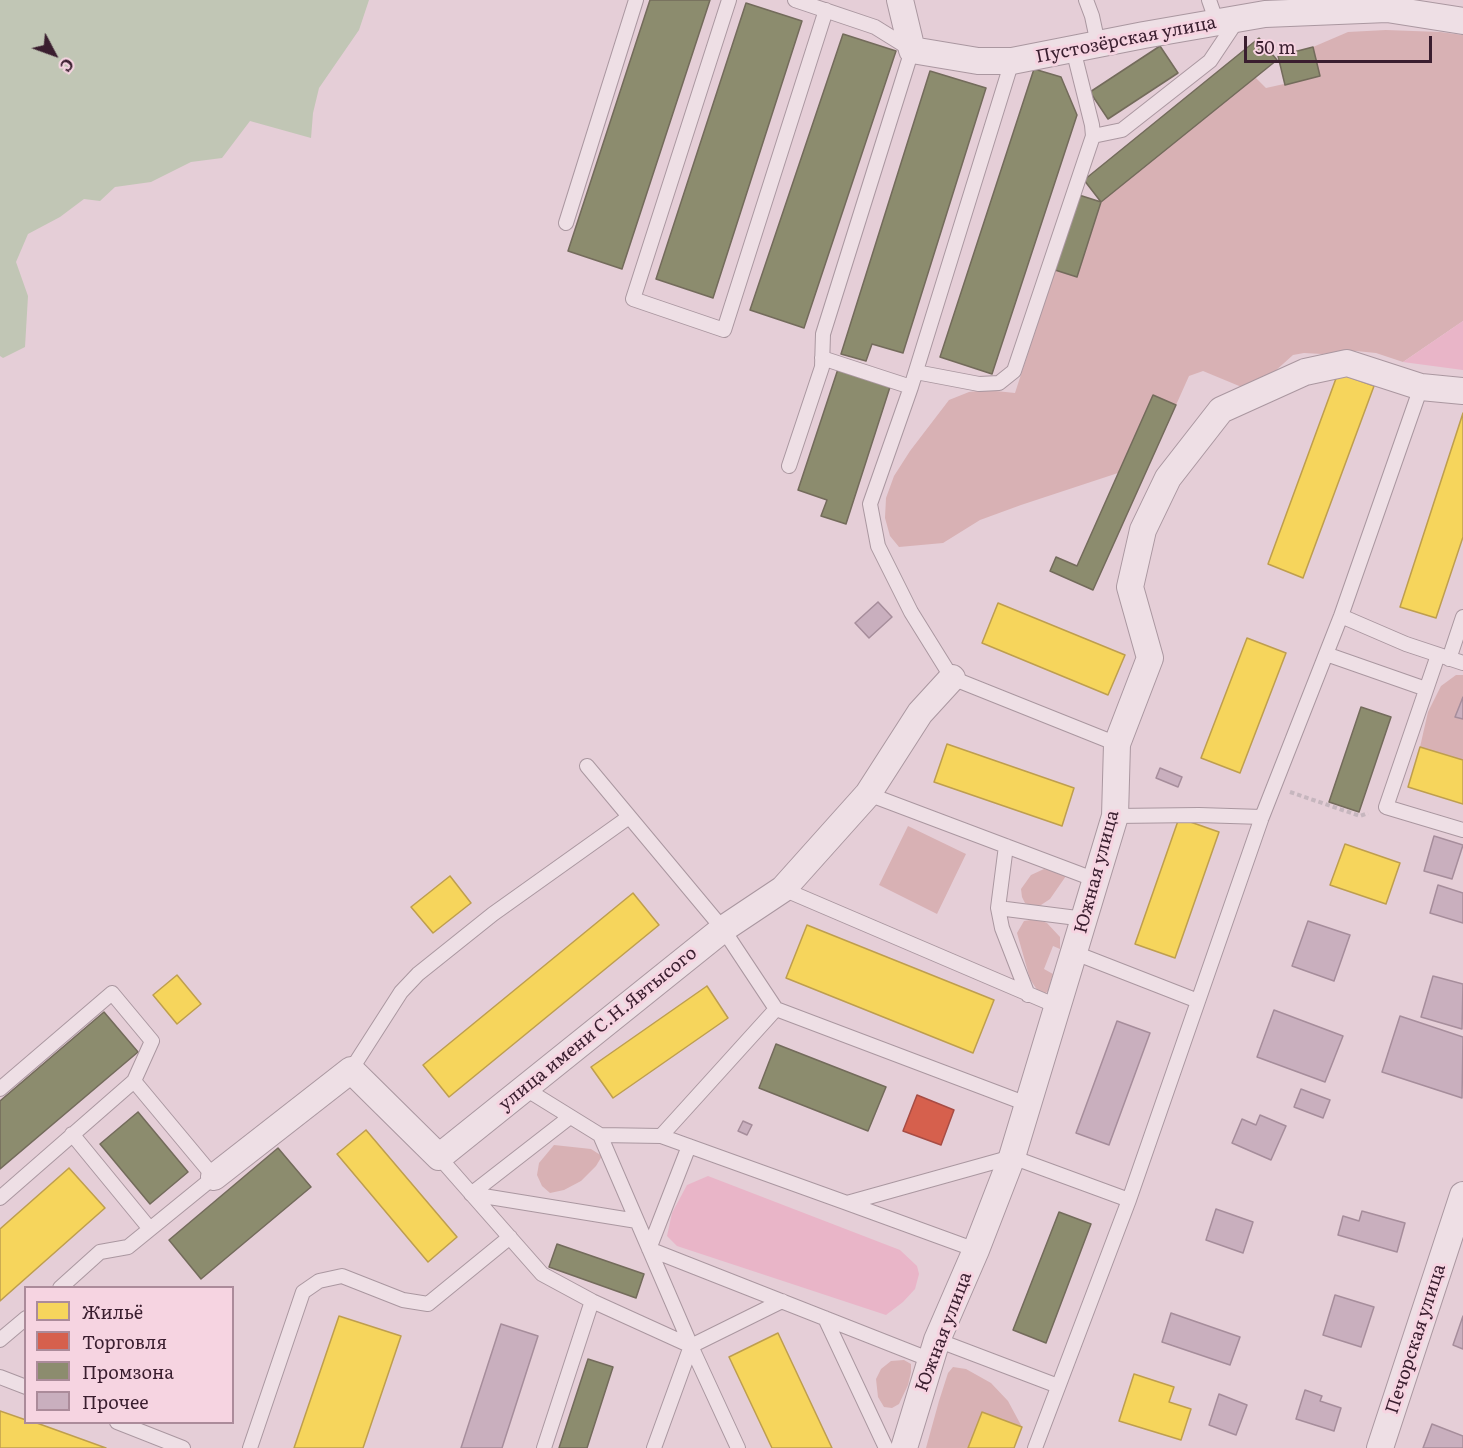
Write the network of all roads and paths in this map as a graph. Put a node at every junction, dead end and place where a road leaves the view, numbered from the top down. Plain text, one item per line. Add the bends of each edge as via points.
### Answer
1 (636, 0) edge
2 (729, 0) edge
3 (795, 0) edge
4 (900, 0) edge
5 (1086, 0) edge
6 (826, 10) junction
7 (1221, 14) edge
8 (1463, 21) edge
9 (1098, 44) junction
10 (1073, 49) junction
11 (912, 50) junction
12 (1012, 61) junction
13 (1093, 136) junction
14 (566, 223) dead end
15 (822, 358) junction
16 (916, 372) junction
17 (911, 387) junction
18 (1421, 387) junction
19 (1463, 391) edge
20 (789, 466) dead end
21 (1341, 616) junction
22 (1463, 617) edge
23 (1326, 654) junction
24 (1450, 659) edge
25 (952, 678) junction
26 (1426, 690) junction
27 (1117, 744) junction
28 (587, 766) dead end
29 (1274, 786) junction
30 (868, 794) junction
31 (1386, 807) junction
32 (1115, 816) junction
33 (629, 817) junction
34 (1262, 817) junction
35 (1463, 830) edge
36 (1006, 846) junction
37 (1096, 880) junction
38 (783, 889) junction
39 (998, 908) junction
40 (1084, 919) junction
41 (723, 929) junction
42 (1075, 953) junction
43 (1028, 995) junction
44 (1198, 1001) junction
45 (1059, 1007) junction
46 (776, 1009) junction
47 (351, 1070) junction
48 (134, 1081) junction
49 (524, 1088) junction
50 (0, 1089) edge
51 (1028, 1104) junction
52 (570, 1117) junction
53 (72, 1134) junction
54 (600, 1135) junction
55 (661, 1136) junction
56 (689, 1146) junction
57 (1012, 1157) junction
58 (439, 1158) junction
59 (214, 1177) junction
60 (471, 1194) junction
61 (1463, 1195) edge
62 (0, 1198) edge
63 (1129, 1200) junction
64 (847, 1203) junction
65 (637, 1221) junction
66 (150, 1229) junction
67 (510, 1237) junction
68 (649, 1249) junction
69 (976, 1250) junction
70 (61, 1286) edge
71 (592, 1301) junction
72 (782, 1301) junction
73 (825, 1318) junction
74 (24, 1320) edge
75 (0, 1340) edge
76 (691, 1346) junction
77 (934, 1350) junction
78 (0, 1377) edge
79 (24, 1386) edge
80 (1058, 1386) junction
81 (122, 1424) edge
82 (183, 1448) edge
83 (250, 1448) edge
84 (544, 1448) edge
85 (654, 1448) edge
86 (738, 1448) edge
87 (886, 1448) edge
88 (904, 1448) edge
89 (1035, 1448) edge
90 (1380, 1448) edge

1 - 14 lane
2 - 6 lane via 633,299 724,330
3 - 6 lane
4 - 11 street
5 - 9 lane
6 - 11 lane via 875,27
7 - 8 street, Пустозёрская улица via 1387,9
7 - 9 street, Пустозёрская улица
7 - 13 lane via 1210,60 1122,130
9 - 10 street, Пустозёрская улица
10 - 12 street, Пустозёрская улица
10 - 13 lane
11 - 12 street, Пустозёрская улица via 978,61
11 - 15 lane via 823,334
12 - 16 lane
13 - 16 lane via 1014,371 999,383 979,384
15 - 17 lane
15 - 20 lane
16 - 17 lane
17 - 25 lane via 870,504 878,546 911,612
18 - 19 street, Южная улица
18 - 21 lane
18 - 27 street, Южная улица via 1347,363 1305,372 1221,410 1168,478 1143,530 1130,587 1150,658
21 - 23 lane
21 - 24 lane via 1406,645
22 - 24 lane
23 - 26 lane
23 - 29 lane
24 - 26 lane
25 - 27 lane
25 - 30 street, улица имени С.Н.Явтысого via 920,713
26 - 31 lane
27 - 32 street, Южная улица
28 - 33 lane
29 - 31 path via 1360,816
29 - 34 lane
30 - 36 lane
30 - 38 street, улица имени С.Н.Явтысого
31 - 35 lane
32 - 34 lane
32 - 37 street, Южная улица
33 - 41 lane
33 - 47 lane via 493,914 418,974 401,992
34 - 44 lane
36 - 37 lane
36 - 39 lane
37 - 40 street, Южная улица
38 - 41 street, улица имени С.Н.Явтысого
38 - 43 lane
39 - 40 lane
39 - 43 lane
40 - 42 street, Южная улица
41 - 46 lane
41 - 49 street, улица имени С.Н.Явтысого
42 - 44 lane
42 - 45 street, Южная улица
43 - 45 lane
44 - 63 lane
45 - 51 street, Южная улица
46 - 51 lane
46 - 55 lane
47 - 58 street
47 - 59 street
48 - 50 lane via 152,1041 112,993
48 - 53 lane
48 - 59 lane
49 - 52 lane
49 - 58 street, улица имени С.Н.Явтысого
51 - 57 street, Южная улица
52 - 54 lane
52 - 60 lane
53 - 62 lane
53 - 66 lane
54 - 55 lane
54 - 65 lane
55 - 56 lane
56 - 64 lane
56 - 68 lane
57 - 63 lane
57 - 64 lane
57 - 69 street, Южная улица
58 - 60 lane
59 - 66 lane
60 - 65 lane
60 - 67 lane
61 - 90 street, Печорская улица
63 - 80 lane
64 - 69 lane
65 - 68 lane
66 - 70 lane via 128,1247 100,1252
67 - 71 lane via 542,1274
67 - 83 lane via 428,1304 403,1300 342,1276 319,1281 303,1292
68 - 72 lane
68 - 76 lane
69 - 77 street, Южная улица
71 - 76 lane
71 - 84 lane
72 - 73 lane
72 - 76 lane
73 - 77 lane
73 - 87 lane
74 - 75 lane
76 - 85 lane
76 - 86 lane
77 - 80 lane
77 - 88 street, Южная улица
78 - 79 lane
80 - 89 lane
81 - 82 lane

